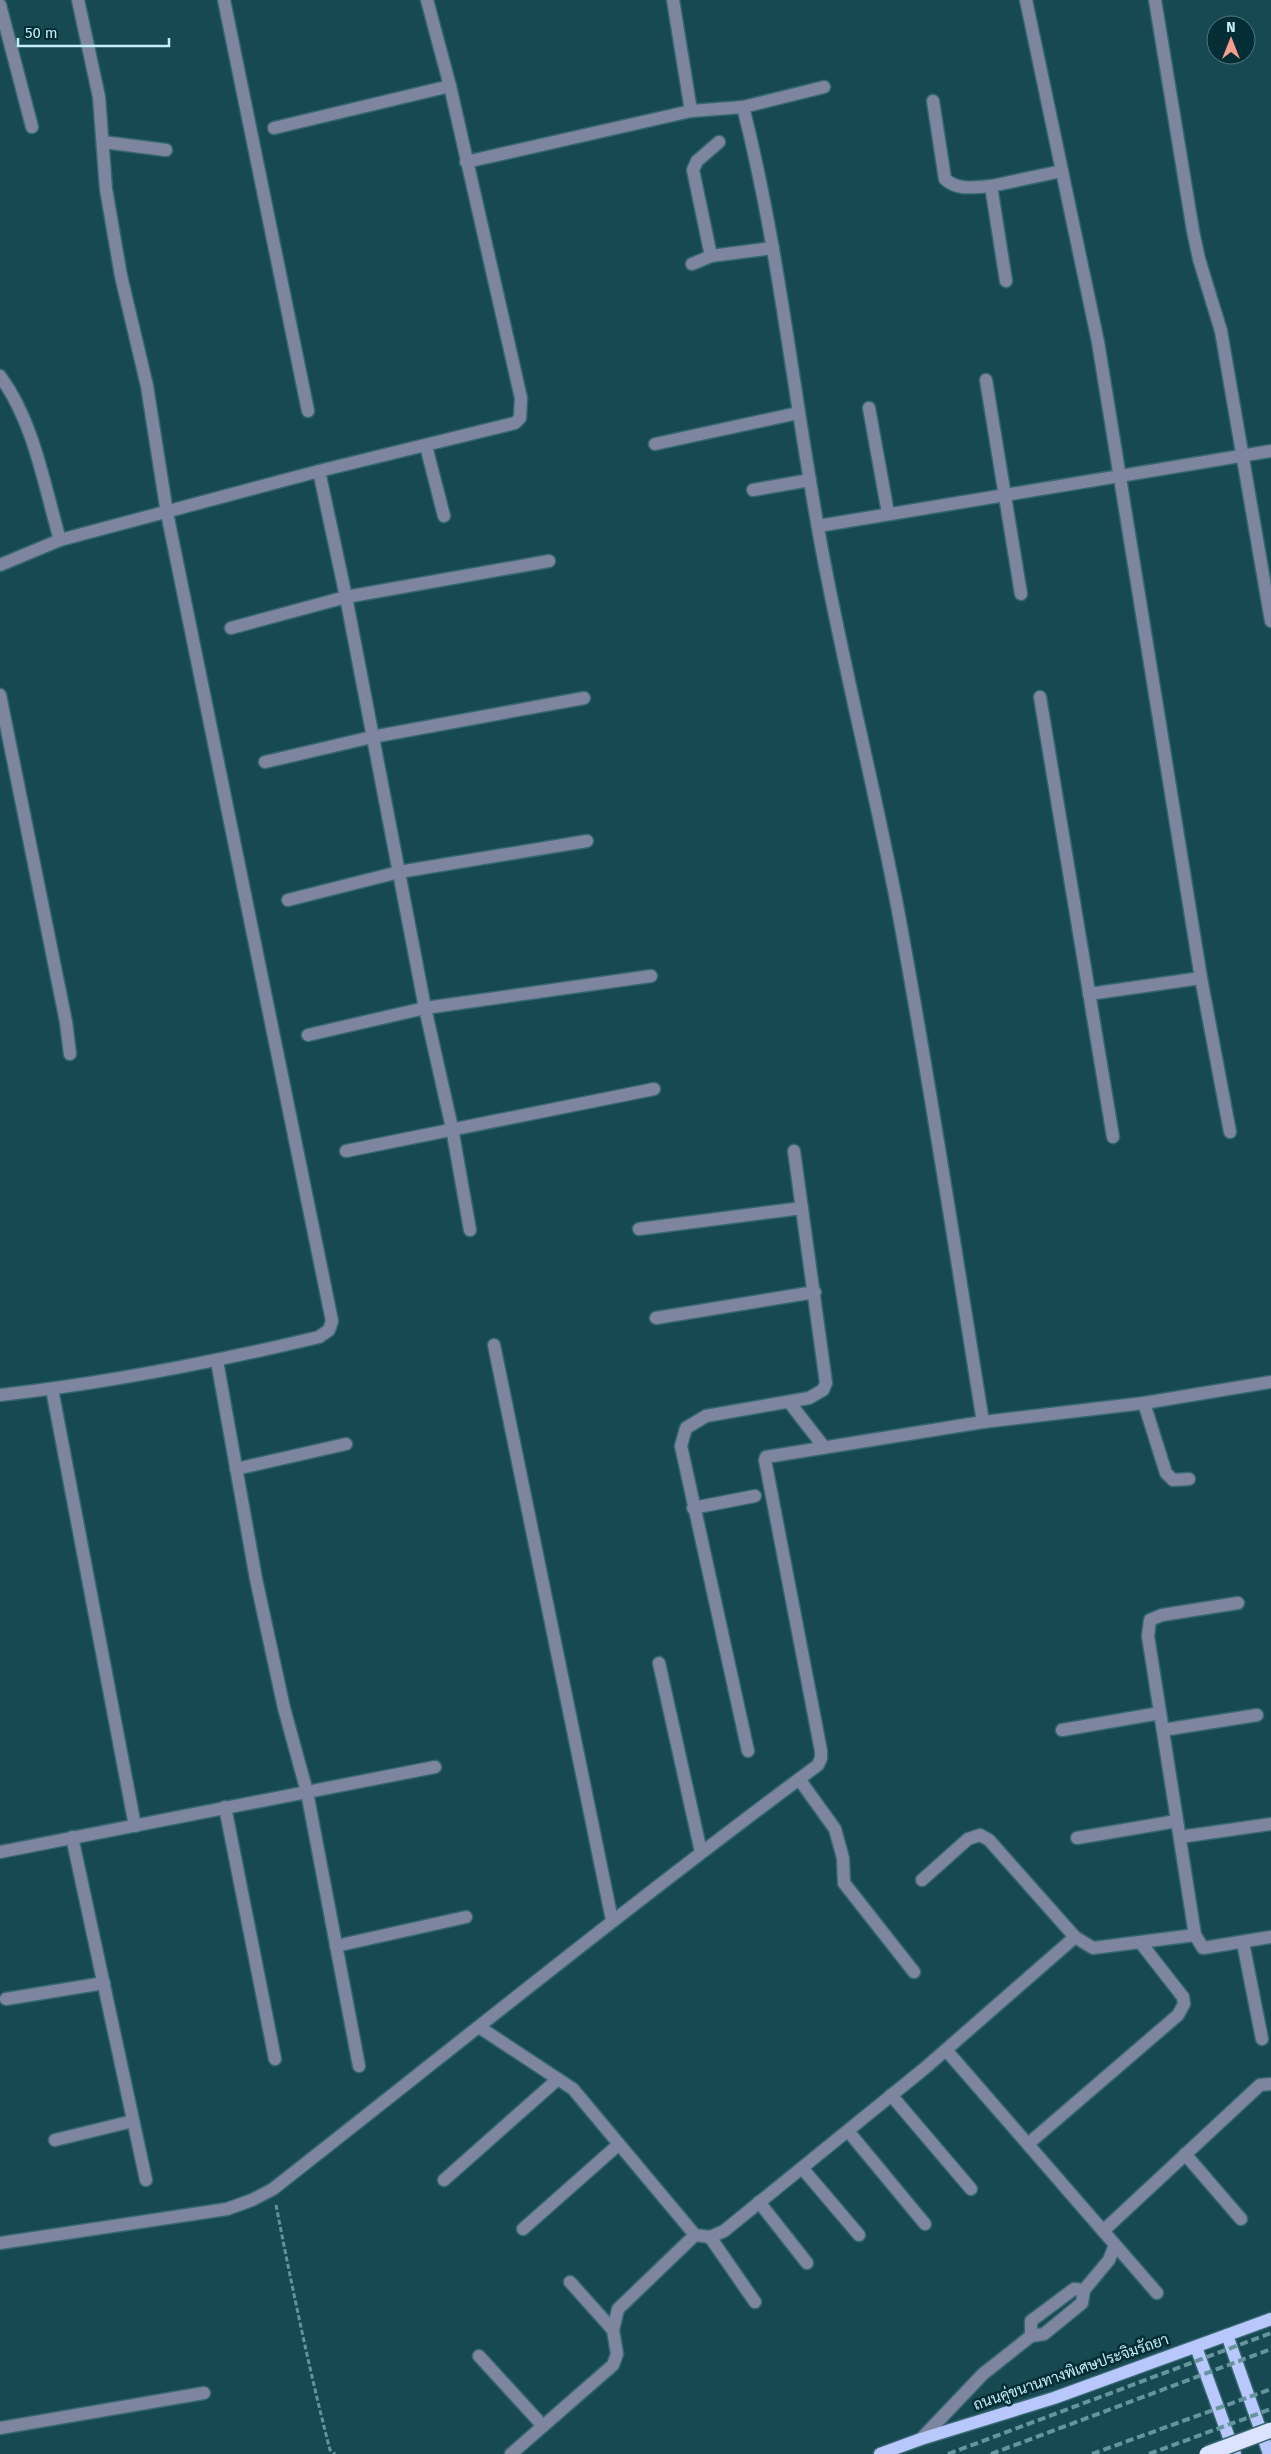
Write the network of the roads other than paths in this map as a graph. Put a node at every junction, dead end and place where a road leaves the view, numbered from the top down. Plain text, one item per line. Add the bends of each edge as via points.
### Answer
1 (78, 0) edge
2 (224, 0) edge
3 (427, 0) edge
4 (673, 0) edge
5 (1026, 0) edge
6 (1155, 0) edge
7 (0, 5) edge
8 (450, 86) junction
9 (824, 87) dead end
10 (933, 101) dead end
11 (743, 107) junction
12 (691, 111) junction
13 (32, 127) dead end
14 (274, 128) dead end
15 (102, 142) junction
16 (719, 142) dead end
17 (166, 150) dead end
18 (466, 162) junction
19 (1062, 172) junction
20 (991, 186) junction
21 (773, 248) junction
22 (711, 256) junction
23 (692, 264) dead end
24 (1006, 281) dead end
25 (0, 376) edge
26 (986, 380) dead end
27 (869, 408) dead end
28 (308, 411) dead end
29 (798, 413) junction
30 (654, 444) dead end
31 (426, 446) junction
32 (1271, 451) edge
33 (1242, 456) junction
34 (319, 472) junction
35 (1121, 476) junction
36 (810, 480) junction
37 (753, 490) dead end
38 (1004, 494) junction
39 (167, 513) junction
40 (888, 513) junction
41 (444, 516) dead end
42 (818, 526) junction
43 (60, 540) junction
44 (549, 561) dead end
45 (0, 564) edge
46 (1021, 594) dead end
47 (346, 597) junction
48 (1271, 621) edge
49 (231, 628) dead end
50 (0, 695) edge
51 (1040, 697) dead end
52 (584, 698) dead end
53 (372, 737) junction
54 (265, 762) dead end
55 (587, 841) dead end
56 (399, 872) junction
57 (288, 900) dead end
58 (651, 976) dead end
59 (1201, 978) junction
60 (1089, 994) junction
61 (425, 1008) junction
62 (308, 1035) dead end
63 (70, 1054) dead end
64 (654, 1089) dead end
65 (452, 1128) junction
66 (1230, 1132) dead end
67 (1113, 1137) dead end
68 (346, 1151) dead end
69 (794, 1151) dead end
70 (802, 1208) junction
71 (639, 1229) dead end
72 (470, 1230) dead end
73 (815, 1292) junction
74 (656, 1318) dead end
75 (494, 1345) dead end
76 (217, 1361) junction
77 (1271, 1382) edge
78 (52, 1389) junction
79 (0, 1395) edge
80 (789, 1402) junction
81 (1144, 1403) junction
82 (983, 1422) junction
83 (346, 1444) dead end
84 (824, 1447) junction
85 (236, 1469) junction
86 (1190, 1479) dead end
87 (755, 1496) dead end
88 (693, 1508) junction
89 (1238, 1603) dead end
90 (659, 1664) dead end
91 (1160, 1713) junction
92 (1257, 1714) dead end
93 (1062, 1730) dead end
94 (1163, 1730) junction
95 (748, 1751) dead end
96 (435, 1767) dead end
97 (798, 1779) junction
98 (307, 1792) junction
99 (225, 1808) junction
100 (1177, 1820) junction
101 (1271, 1824) edge
102 (135, 1826) junction
103 (72, 1837) junction
104 (1180, 1837) junction
105 (1077, 1838) dead end
106 (0, 1852) edge
107 (702, 1852) junction
108 (922, 1880) dead end
109 (466, 1917) dead end
110 (612, 1920) junction
111 (1195, 1935) junction
112 (1075, 1937) junction
113 (1271, 1937) edge
114 (1140, 1942) junction
115 (1243, 1943) junction
116 (336, 1946) junction
117 (914, 1972) dead end
118 (104, 1983) junction
119 (6, 1999) dead end
120 (479, 2027) junction
121 (1262, 2039) dead end
122 (946, 2050) junction
123 (275, 2059) dead end
124 (359, 2066) dead end
125 (558, 2079) junction
126 (1271, 2084) edge
127 (891, 2095) junction
128 (133, 2121) junction
129 (848, 2131) junction
130 (55, 2140) dead end
131 (1028, 2144) junction
132 (618, 2145) junction
133 (1185, 2154) junction
134 (802, 2168) junction
135 (146, 2180) dead end
136 (444, 2180) dead end
137 (971, 2189) dead end
138 (759, 2202) junction
139 (1241, 2219) dead end
140 (925, 2224) dead end
141 (523, 2229) dead end
142 (1102, 2231) junction
143 (694, 2235) junction
144 (858, 2235) dead end
145 (710, 2237) junction
146 (0, 2242) edge
147 (1115, 2245) junction
148 (807, 2263) dead end
149 (570, 2282) dead end
150 (1084, 2290) junction
151 (1157, 2293) dead end
152 (755, 2302) dead end
153 (1271, 2319) edge
154 (612, 2330) junction
155 (1226, 2335) junction
156 (1031, 2336) junction
157 (1196, 2347) junction
158 (479, 2356) dead end
159 (204, 2393) dead end
160 (543, 2426) junction
161 (0, 2428) edge
162 (1271, 2430) edge
163 (920, 2439) junction
164 (511, 2454) edge
165 (880, 2454) edge
166 (1207, 2454) edge
167 (1235, 2454) edge
168 (1269, 2454) edge

1 - 15 street via 99,97
2 - 28 street
3 - 8 street
4 - 12 street
5 - 19 street
6 - 33 street via 1193,230 1221,330
7 - 13 street
8 - 14 street
8 - 18 street
9 - 11 street
10 - 20 street via 946,179 952,185 966,188
11 - 12 street
11 - 21 street
12 - 18 street
15 - 17 street
15 - 39 street via 119,267 148,386
16 - 22 street via 697,161 693,170
18 - 31 street via 522,410 515,424
19 - 20 street
19 - 35 street via 1098,342
20 - 24 street
21 - 22 street
21 - 29 street
22 - 23 street
25 - 43 street via 26,422
26 - 38 street
27 - 40 street
29 - 30 street
29 - 36 street
31 - 34 street
31 - 41 street
32 - 33 street
33 - 35 street
33 - 48 street
34 - 39 street
34 - 47 street
35 - 38 street
35 - 59 street
36 - 37 street
36 - 42 street
38 - 40 street
38 - 46 street
39 - 43 street
39 - 76 street via 332,1321 329,1330 319,1337
40 - 42 street
42 - 82 street via 842,657 876,798 899,915
43 - 45 street
44 - 47 street
47 - 49 street
47 - 53 street
50 - 63 street
51 - 60 street
52 - 53 street
53 - 54 street
53 - 56 street
55 - 56 street
56 - 57 street
56 - 61 street
58 - 61 street
59 - 60 street
59 - 66 street
60 - 67 street
61 - 62 street
61 - 65 street
64 - 65 street
65 - 68 street
65 - 72 street
69 - 70 street
70 - 71 street
70 - 73 street
73 - 74 street
73 - 80 street via 826,1383 823,1390 809,1398
75 - 110 street
76 - 78 street
76 - 85 street
77 - 81 street
78 - 79 street
78 - 102 street
80 - 84 street
80 - 88 street via 706,1416 686,1428 681,1446
81 - 82 street
81 - 86 street via 1166,1473 1173,1480
82 - 84 street
83 - 85 street
84 - 97 street via 770,1455 765,1460 822,1751 818,1764
85 - 98 street via 284,1708
87 - 88 street
88 - 95 street
89 - 91 street via 1162,1615 1150,1620 1148,1636
90 - 107 street
91 - 93 street
91 - 94 street
92 - 94 street
94 - 100 street
96 - 98 street
97 - 107 street
97 - 117 street via 835,1829 841,1847 844,1883
98 - 99 street
98 - 116 street
99 - 102 street
99 - 123 street
100 - 104 street
100 - 105 street
101 - 104 street
102 - 103 street
103 - 106 street
103 - 118 street
104 - 111 street
107 - 110 street
108 - 112 street via 968,1839 980,1835 989,1840
109 - 116 street
110 - 120 street
111 - 114 street
111 - 115 street via 1203,1948
112 - 114 street via 1093,1948
112 - 122 street
113 - 115 street
114 - 131 street via 1183,1997 1184,2004 1178,2015
115 - 121 street
116 - 124 street
118 - 119 street
118 - 128 street
120 - 125 street
120 - 146 street via 273,2189 252,2200 227,2208
122 - 127 street
122 - 131 street
125 - 132 street via 572,2089
125 - 136 street
126 - 133 street via 1260,2085
127 - 129 street
127 - 137 street
128 - 130 street
128 - 135 street
129 - 134 street
129 - 140 street
131 - 142 street
132 - 141 street
132 - 143 street
133 - 139 street
133 - 142 street
134 - 138 street
134 - 144 street
138 - 145 street via 724,2231
138 - 148 street
142 - 147 street
143 - 145 street
143 - 154 street via 618,2308
145 - 152 street
147 - 150 street via 1109,2260
147 - 151 street
149 - 154 street
150 - 156 street via 1082,2303 1044,2334
150 - 156 street via 1074,2289 1031,2321
153 - 155 main road, ถนนคู่ขนานทางพิเศษประจิมรัถยา
154 - 160 street via 616,2360
155 - 157 main road, ถนนคู่ขนานทางพิเศษประจิมรัถยา
155 - 168 main road
156 - 163 street via 983,2374
157 - 163 main road, ถนนคู่ขนานทางพิเศษประจิมรัถยา via 1054,2398
157 - 167 main road
158 - 160 street
159 - 161 street
160 - 164 street
162 - 166 highway, bridge
163 - 165 main road, ถนนคู่ขนานทางพิเศษประจิมรัถยา

